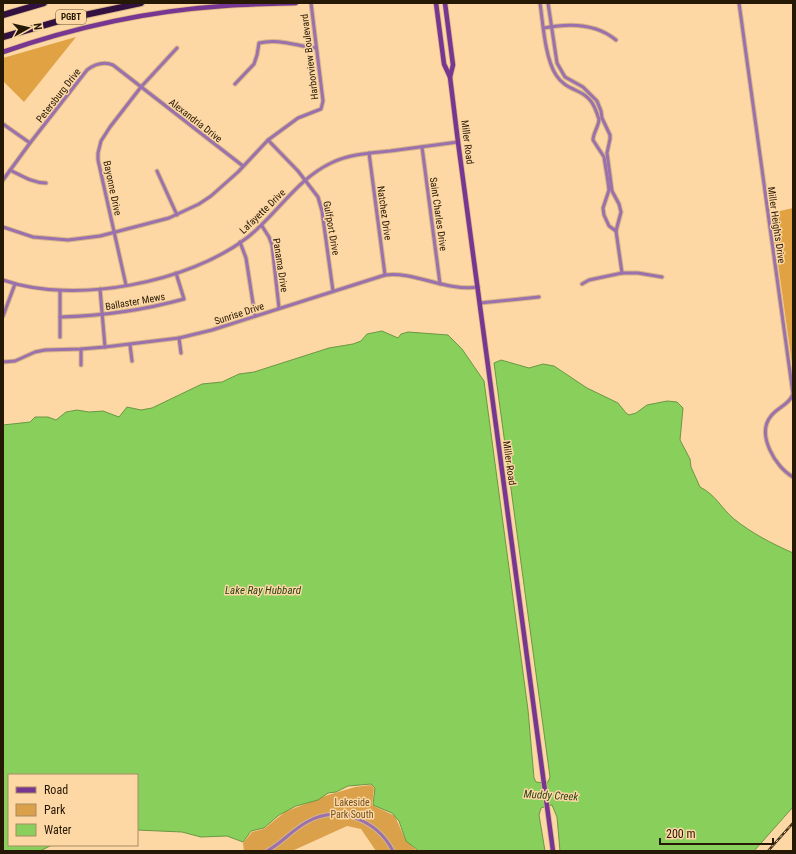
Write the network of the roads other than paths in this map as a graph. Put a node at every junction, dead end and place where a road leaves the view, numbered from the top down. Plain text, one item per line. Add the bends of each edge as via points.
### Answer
1 (44, 3) edge
2 (141, 3) edge
3 (296, 3) edge
4 (311, 3) edge
5 (436, 3) edge
6 (445, 3) edge
7 (540, 3) edge
8 (548, 3) edge
9 (739, 3) edge
10 (3, 15) edge
11 (552, 26) junction
12 (544, 28) junction
13 (3, 37) edge
14 (616, 40) dead end
15 (177, 48) dead end
16 (316, 48) junction
17 (3, 52) edge
18 (450, 77) junction
19 (235, 84) dead end
20 (140, 87) junction
21 (590, 94) junction
22 (588, 97) junction
23 (3, 124) edge
24 (268, 140) junction
25 (458, 142) junction
26 (30, 143) junction
27 (422, 147) junction
28 (369, 153) junction
29 (243, 166) junction
30 (10, 170) junction
31 (157, 171) dead end
32 (608, 171) junction
33 (3, 180) edge
34 (305, 181) junction
35 (46, 183) dead end
36 (177, 214) junction
37 (262, 226) junction
38 (3, 227) edge
39 (616, 231) junction
40 (114, 232) junction
41 (240, 242) junction
42 (176, 273) junction
43 (622, 273) junction
44 (386, 275) junction
45 (662, 277) dead end
46 (3, 280) edge
47 (15, 284) junction
48 (440, 284) junction
49 (582, 284) dead end
50 (126, 285) junction
51 (478, 287) junction
52 (100, 288) junction
53 (60, 291) junction
54 (334, 291) junction
55 (539, 297) dead end
56 (480, 303) junction
57 (279, 308) junction
58 (102, 314) junction
59 (3, 316) edge
60 (255, 316) junction
61 (60, 317) junction
62 (60, 337) dead end
63 (179, 338) junction
64 (130, 345) junction
65 (105, 347) junction
66 (81, 349) junction
67 (181, 353) dead end
68 (132, 361) dead end
69 (3, 362) edge
70 (82, 365) dead end
71 (793, 477) edge
72 (267, 851) edge
73 (392, 851) edge
74 (553, 851) edge

1 - 10 highway, PGBT
2 - 13 highway, PGBT via 66,19
3 - 17 main road via 223,6 156,14 58,36
4 - 16 street, Harborview Boulevard
5 - 18 main road, Miller Road via 444,64
6 - 18 main road, Miller Road via 453,65
7 - 12 street
8 - 11 street
9 - 71 street, Miller Heights Drive via 793,394 791,399 770,417 766,428 766,440 775,459 787,474
11 - 12 street
11 - 14 street via 571,24 598,29
11 - 21 street via 560,71
12 - 22 street via 548,58 555,74 567,87
15 - 20 street, Bayonne Drive
16 - 19 street via 280,41 259,43 254,64
16 - 24 street, Harborview Boulevard via 323,106 298,118
18 - 25 main road, Miller Road
20 - 26 street, Petersburg Drive via 112,65 101,63 92,66
20 - 29 street, Alexandria Drive
20 - 40 street, Bayonne Drive via 103,137 98,153
21 - 22 street
21 - 32 street via 597,101 610,135
22 - 32 street via 599,119 594,144 604,157
23 - 26 street
24 - 29 street, Harborview Boulevard
24 - 34 street, Gulfport Drive
25 - 27 street, Lafayette Drive
25 - 51 main road, Miller Road
26 - 30 street, Petersburg Drive
27 - 28 street, Lafayette Drive
27 - 48 street, Saint Charles Drive
28 - 34 street, Lafayette Drive via 337,160
28 - 44 street, Natchez Drive
29 - 36 street, Harborview Boulevard via 211,196
30 - 33 street, Petersburg Drive
30 - 35 street via 30,180
31 - 36 street
32 - 39 street via 612,191 621,212
32 - 39 street via 609,190 603,208 609,226
34 - 37 street, Lafayette Drive
34 - 54 street, Gulfport Drive via 321,204
36 - 40 street, Harborview Boulevard via 146,225
37 - 41 street, Lafayette Drive
37 - 57 street, Panama Drive via 272,245
38 - 40 street, Harborview Boulevard via 22,234 57,240 89,238
39 - 43 street
40 - 50 street, Bayonne Drive
41 - 42 street, Lafayette Drive via 210,260
41 - 60 street via 246,258
42 - 50 street, Lafayette Drive
42 - 58 street, Ballaster Mews via 184,299 140,310
43 - 45 street
43 - 49 street via 589,280
44 - 48 street, Sunrise Drive
44 - 54 street, Sunrise Drive
46 - 47 street, Lafayette Drive
47 - 53 street, Lafayette Drive
47 - 59 street
48 - 51 street, Sunrise Drive
50 - 52 street, Lafayette Drive
51 - 56 main road, Miller Road
52 - 53 street, Lafayette Drive
52 - 58 street
53 - 61 street
54 - 57 street, Sunrise Drive
55 - 56 street
56 - 74 main road, Miller Road
57 - 60 street, Sunrise Drive
58 - 61 street, Ballaster Mews
58 - 65 street
60 - 63 street, Sunrise Drive
61 - 62 street
63 - 64 street, Sunrise Drive
63 - 67 street
64 - 65 street, Sunrise Drive
64 - 68 street
65 - 66 street, Sunrise Drive
66 - 69 street, Sunrise Drive via 45,350 15,361
66 - 70 street
72 - 73 street via 309,821 337,815 354,817 369,824 384,838

